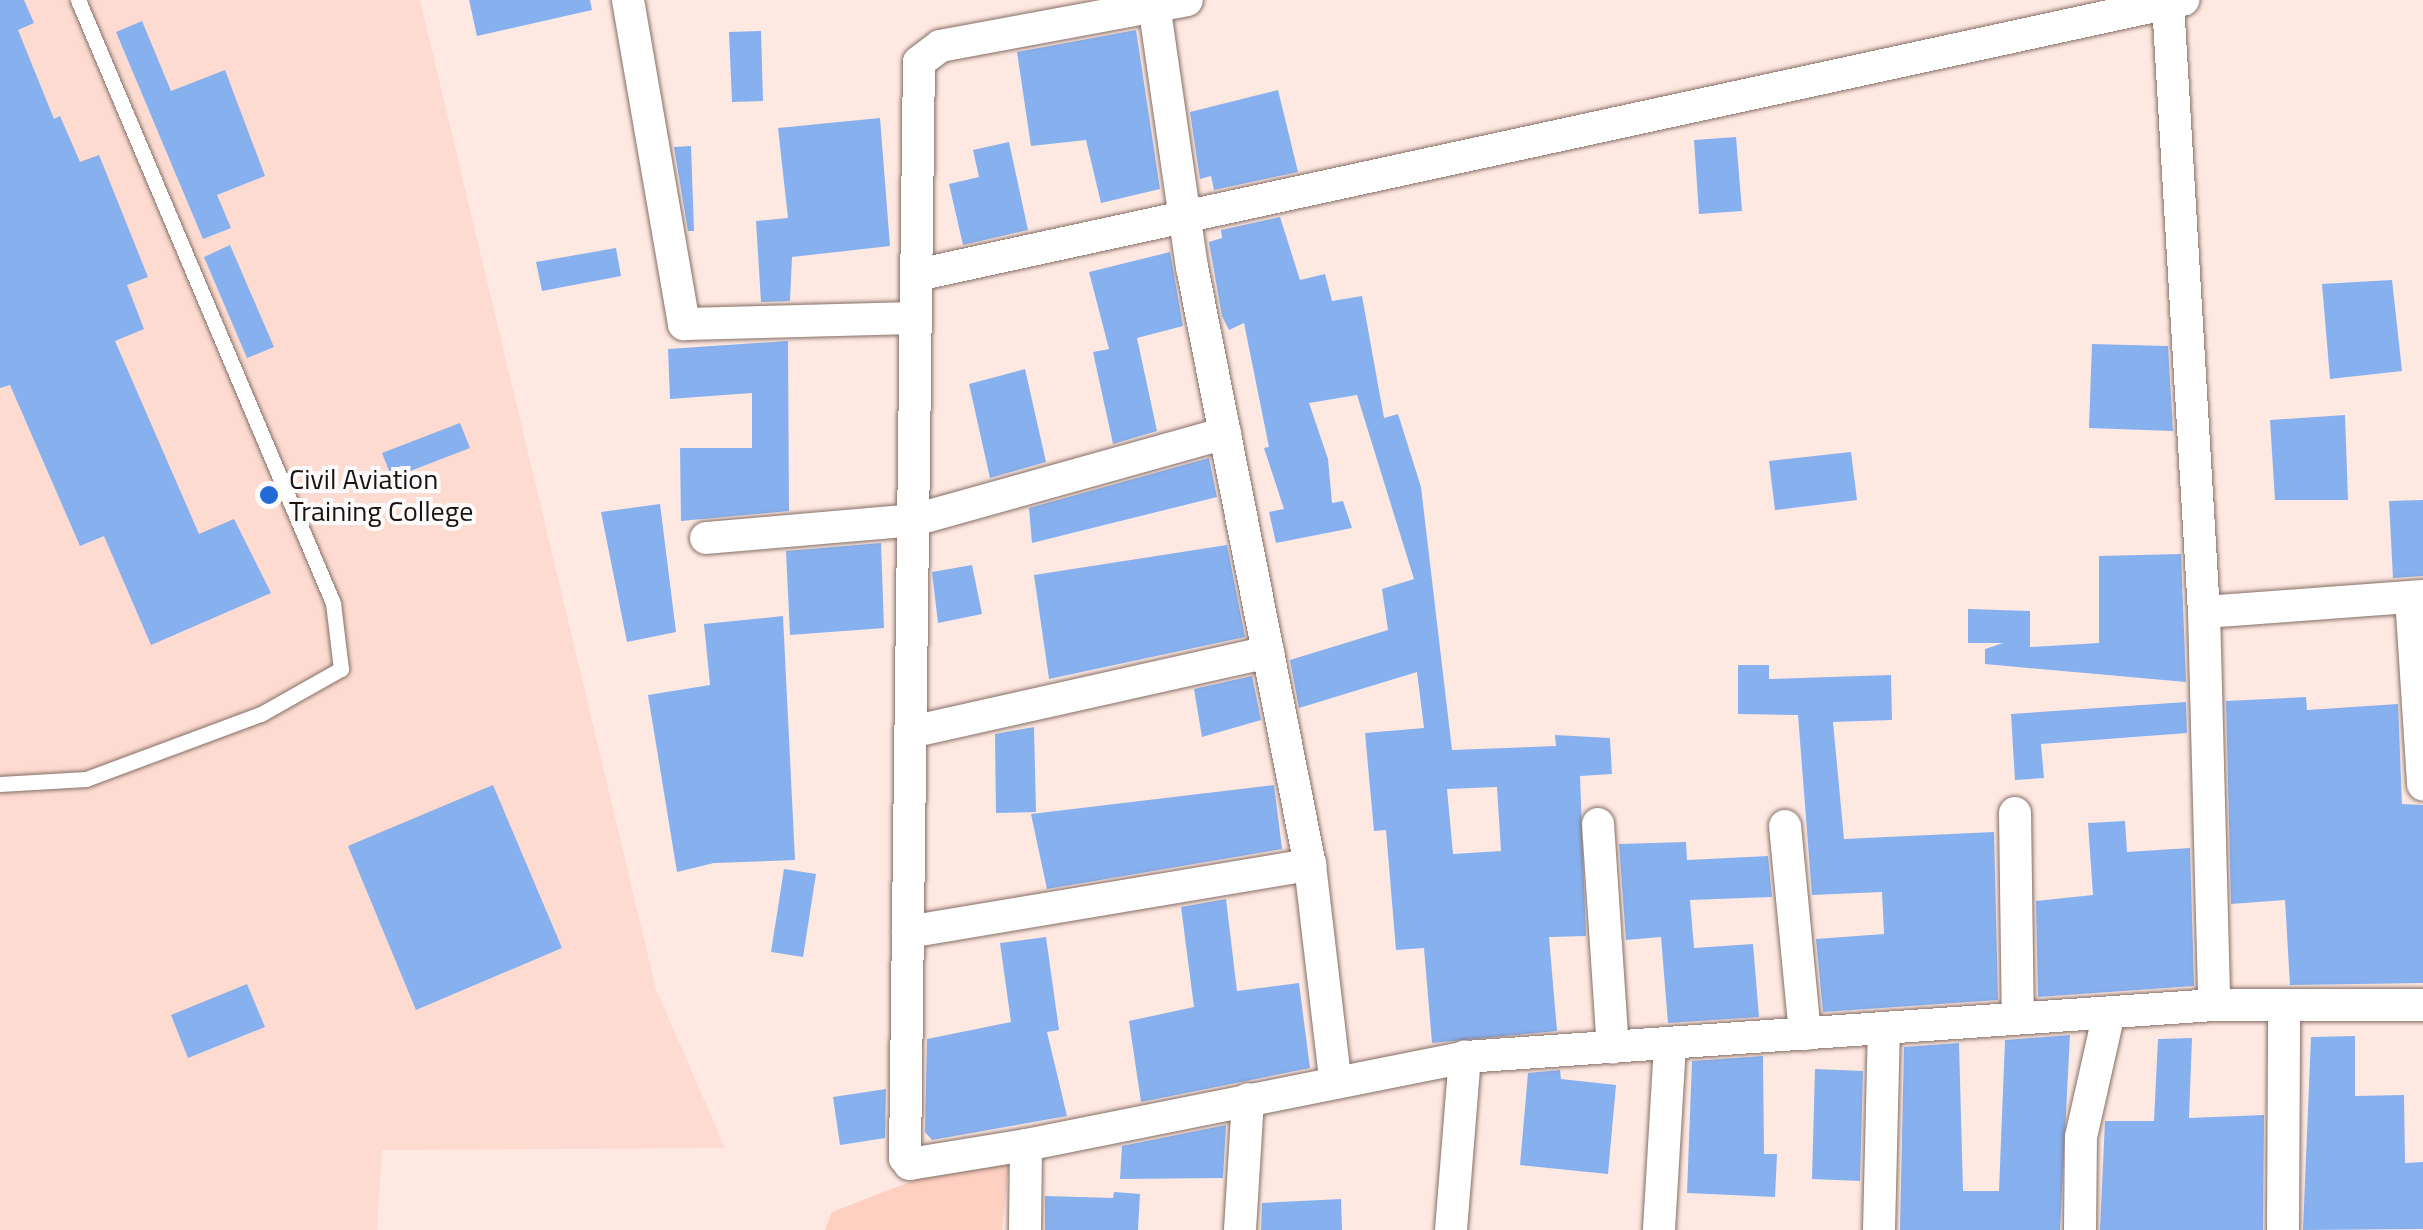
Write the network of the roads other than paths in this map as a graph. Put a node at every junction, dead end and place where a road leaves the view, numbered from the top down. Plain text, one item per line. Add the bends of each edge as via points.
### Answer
1 (78, 0) edge
2 (628, 0) edge
3 (1187, 0) edge
4 (2175, 2) edge
5 (1154, 4) junction
6 (1185, 218) junction
7 (917, 275) junction
8 (916, 318) junction
9 (1225, 434) junction
10 (914, 520) junction
11 (706, 538) dead end
12 (2417, 596) edge
13 (2204, 612) junction
14 (1268, 652) junction
15 (911, 732) junction
16 (0, 784) edge
17 (2423, 785) edge
18 (2014, 813) dead end
19 (1598, 824) dead end
20 (1785, 826) dead end
21 (1310, 866) junction
22 (908, 932) junction
23 (2214, 1005) junction
24 (2423, 1005) edge
25 (2284, 1008) junction
26 (2018, 1017) junction
27 (2108, 1017) junction
28 (1884, 1031) junction
29 (1805, 1034) junction
30 (1670, 1044) junction
31 (1613, 1047) junction
32 (1465, 1057) junction
33 (1335, 1078) junction
34 (1248, 1098) junction
35 (1026, 1145) junction
36 (1025, 1230) edge
37 (1240, 1230) edge
38 (1451, 1230) edge
39 (1658, 1230) edge
40 (1879, 1230) edge
41 (2080, 1230) edge
42 (2283, 1230) edge

1 - 16 lane via 333,602 341,669 261,714 86,779
2 - 8 street via 684,324
3 - 5 street
4 - 6 street
4 - 13 street
5 - 6 street
5 - 7 street via 940,46 920,62
6 - 7 street
6 - 9 street
7 - 8 street
8 - 10 street
9 - 10 street
9 - 14 street
10 - 11 street
10 - 15 street
12 - 13 street
12 - 17 street
13 - 23 street
14 - 15 street
14 - 21 street
15 - 22 street
18 - 26 street
19 - 31 street
20 - 29 street
21 - 22 street
21 - 33 street
22 - 35 street via 905,1158 910,1164
23 - 25 street
23 - 27 street
24 - 25 street
25 - 42 street
26 - 27 street
26 - 28 street
27 - 41 street via 2081,1137
28 - 29 street
28 - 40 street
29 - 30 street
30 - 31 street
30 - 39 street
31 - 32 street
32 - 33 street
32 - 38 street
33 - 34 street
34 - 35 street
34 - 37 street
35 - 36 street

